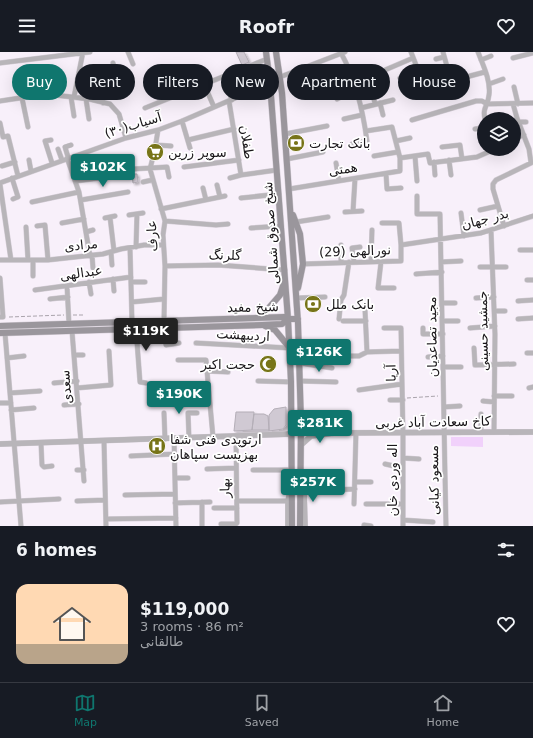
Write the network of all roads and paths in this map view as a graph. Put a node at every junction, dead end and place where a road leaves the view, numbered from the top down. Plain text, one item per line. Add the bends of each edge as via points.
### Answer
1 (83, 52) edge
2 (90, 52) edge
3 (128, 52) edge
4 (276, 52) edge
5 (411, 52) edge
6 (478, 52) edge
7 (343, 53) edge
8 (533, 53) edge
9 (443, 54) edge
10 (266, 55) edge
11 (491, 56) dead end
12 (413, 58) junction
13 (514, 58) dead end
14 (436, 59) dead end
15 (481, 60) junction
16 (0, 63) edge
17 (317, 63) joint
18 (133, 64) dead end
19 (347, 64) edge
20 (416, 64) edge
21 (390, 68) edge
22 (485, 72) junction
23 (280, 77) junction
24 (503, 79) dead end
25 (213, 80) edge
26 (489, 84) junction
27 (514, 87) dead end
28 (67, 96) edge
29 (73, 97) junction
30 (12, 99) edge
31 (22, 100) edge
32 (86, 100) edge
33 (92, 100) edge
34 (165, 100) edge
35 (211, 100) edge
36 (271, 100) edge
37 (359, 100) edge
38 (376, 100) edge
39 (393, 100) dead end
40 (0, 101) edge
41 (230, 101) joint
42 (103, 102) joint
43 (533, 103) edge
44 (378, 104) junction
45 (487, 104) junction
46 (516, 104) junction
47 (214, 107) junction
48 (145, 108) dead end
49 (361, 108) junction
50 (483, 112) edge
51 (515, 112) edge
52 (362, 115) junction
53 (383, 115) dead end
54 (74, 116) dead end
55 (90, 119) dead end
56 (344, 119) dead end
57 (412, 120) dead end
58 (182, 121) junction
59 (521, 122) edge
60 (526, 122) dead end
61 (0, 123) edge
62 (327, 126) dead end
63 (28, 127) dead end
64 (521, 127) edge
65 (158, 130) junction
66 (234, 130) junction
67 (366, 131) junction
68 (285, 134) junction
69 (524, 134) junction
70 (521, 135) edge
71 (126, 138) junction
72 (410, 138) dead end
73 (51, 140) dead end
74 (188, 140) junction
75 (396, 141) junction
76 (352, 144) dead end
77 (71, 145) dead end
78 (156, 145) junction
79 (171, 146) dead end
80 (442, 147) dead end
81 (190, 148) dead end
82 (58, 149) dead end
83 (531, 149) edge
84 (323, 152) dead end
85 (398, 152) junction
86 (374, 156) dead end
87 (415, 156) junction
88 (479, 156) edge
89 (66, 158) junction
90 (400, 158) junction
91 (287, 159) junction
92 (462, 159) junction
93 (29, 160) dead end
94 (239, 160) junction
95 (449, 160) junction
96 (15, 162) junction
97 (434, 162) junction
98 (52, 163) junction
99 (336, 163) dead end
100 (532, 164) edge
101 (2, 166) dead end
102 (184, 167) dead end
103 (150, 169) junction
104 (117, 170) dead end
105 (31, 171) junction
106 (277, 171) junction
107 (288, 171) junction
108 (386, 174) junction
109 (241, 175) junction
110 (435, 175) dead end
111 (451, 175) dead end
112 (18, 176) junction
113 (169, 176) dead end
114 (12, 178) junction
115 (99, 178) dead end
116 (230, 178) dead end
117 (355, 179) junction
118 (152, 180) junction
119 (76, 181) junction
120 (339, 181) junction
121 (417, 181) dead end
122 (143, 182) dead end
123 (0, 183) edge
124 (217, 185) dead end
125 (204, 188) dead end
126 (401, 188) dead end
127 (289, 189) junction
128 (79, 192) junction
129 (128, 192) dead end
130 (279, 194) junction
131 (417, 196) dead end
132 (241, 198) dead end
133 (13, 199) dead end
134 (81, 200) junction
135 (206, 200) junction
136 (32, 202) dead end
137 (498, 206) junction
138 (290, 208) junction
139 (161, 209) junction
140 (480, 210) dead end
141 (354, 211) junction
142 (362, 211) dead end
143 (345, 212) dead end
144 (143, 213) dead end
145 (461, 213) dead end
146 (137, 214) junction
147 (129, 215) dead end
148 (533, 216) edge
149 (110, 217) dead end
150 (328, 217) dead end
151 (84, 219) junction
152 (165, 221) junction
153 (296, 222) junction
154 (62, 223) dead end
155 (382, 223) dead end
156 (228, 224) dead end
157 (37, 226) dead end
158 (281, 226) junction
159 (504, 226) junction
160 (26, 227) dead end
161 (251, 228) dead end
162 (93, 230) dead end
163 (372, 230) dead end
164 (491, 230) junction
165 (86, 232) junction
166 (464, 236) junction
167 (441, 240) junction
168 (163, 245) junction
169 (340, 245) dead end
170 (401, 245) junction
171 (136, 247) junction
172 (130, 248) junction
173 (360, 248) dead end
174 (520, 250) dead end
175 (533, 250) edge
176 (113, 252) junction
177 (91, 256) junction
178 (0, 260) edge
179 (11, 260) junction
180 (30, 260) junction
181 (48, 260) junction
182 (460, 261) dead end
183 (341, 262) junction
184 (351, 262) junction
185 (371, 262) junction
186 (380, 262) junction
187 (441, 262) junction
188 (303, 264) junction
189 (112, 265) dead end
190 (165, 266) junction
191 (480, 267) dead end
192 (492, 267) junction
193 (506, 267) dead end
194 (93, 268) dead end
195 (285, 270) junction
196 (442, 272) junction
197 (416, 274) dead end
198 (33, 276) dead end
199 (0, 278) edge
200 (113, 279) junction
201 (285, 279) junction
202 (131, 280) junction
203 (527, 280) dead end
204 (533, 280) edge
205 (90, 282) junction
206 (145, 282) dead end
207 (67, 286) junction
208 (394, 288) dead end
209 (35, 290) dead end
210 (114, 291) dead end
211 (91, 294) dead end
212 (68, 297) junction
213 (324, 297) dead end
214 (494, 297) junction
215 (297, 298) junction
216 (476, 298) dead end
217 (50, 299) dead end
218 (164, 299) junction
219 (533, 300) edge
220 (518, 301) dead end
221 (132, 302) junction
222 (442, 303) junction
223 (455, 303) dead end
224 (365, 310) dead end
225 (494, 311) junction
226 (505, 311) dead end
227 (69, 315) junction
228 (84, 315) dead end
229 (1, 317) edge
230 (261, 317) junction
231 (533, 318) edge
232 (288, 319) junction
233 (298, 319) junction
234 (518, 319) dead end
235 (164, 320) junction
236 (132, 321) junction
237 (366, 321) junction
238 (442, 321) junction
239 (458, 321) dead end
240 (70, 324) junction
241 (262, 325) junction
242 (2, 326) edge
243 (495, 326) junction
244 (164, 328) junction
245 (384, 328) dead end
246 (423, 328) dead end
247 (470, 328) dead end
248 (136, 329) junction
249 (72, 331) junction
250 (3, 333) edge
251 (443, 334) junction
252 (179, 343) dead end
253 (196, 343) dead end
254 (289, 348) junction
255 (474, 348) dead end
256 (109, 351) dead end
257 (401, 351) junction
258 (367, 352) junction
259 (527, 353) dead end
260 (533, 353) edge
261 (83, 354) dead end
262 (74, 355) junction
263 (24, 356) dead end
264 (351, 356) dead end
265 (443, 356) junction
266 (428, 357) dead end
267 (7, 358) junction
268 (178, 360) dead end
269 (300, 363) junction
270 (514, 364) dead end
271 (495, 365) junction
272 (443, 367) junction
273 (461, 367) dead end
274 (332, 368) dead end
275 (207, 371) junction
276 (228, 372) dead end
277 (77, 380) junction
278 (258, 381) dead end
279 (300, 381) junction
280 (291, 382) junction
281 (336, 382) dead end
282 (54, 383) dead end
283 (146, 383) dead end
284 (402, 384) junction
285 (77, 388) junction
286 (359, 390) dead end
287 (40, 391) dead end
288 (10, 393) junction
289 (444, 396) junction
290 (512, 396) dead end
291 (402, 399) junction
292 (494, 399) junction
293 (390, 400) dead end
294 (483, 401) dead end
295 (11, 403) junction
296 (0, 404) edge
297 (79, 404) junction
298 (64, 405) dead end
299 (460, 406) dead end
300 (444, 407) junction
301 (34, 408) dead end
302 (11, 410) junction
303 (164, 413) dead end
304 (197, 413) dead end
305 (481, 414) dead end
306 (344, 416) dead end
307 (301, 423) junction
308 (481, 432) junction
309 (494, 432) junction
310 (533, 432) edge
311 (344, 433) junction
312 (356, 433) junction
313 (445, 433) junction
314 (291, 434) junction
315 (333, 434) junction
316 (403, 434) junction
317 (236, 436) junction
318 (213, 437) junction
319 (165, 438) junction
320 (174, 438) junction
321 (189, 438) junction
322 (82, 441) junction
323 (104, 441) junction
324 (41, 443) junction
325 (0, 444) edge
326 (14, 444) junction
327 (301, 445) junction
328 (174, 454) junction
329 (131, 456) dead end
330 (403, 458) junction
331 (419, 459) dead end
332 (385, 464) dead end
333 (52, 466) dead end
334 (236, 468) junction
335 (403, 468) junction
336 (207, 469) dead end
337 (77, 470) dead end
338 (84, 470) junction
339 (253, 470) dead end
340 (291, 470) junction
341 (333, 473) dead end
342 (300, 475) junction
343 (175, 478) junction
344 (188, 478) dead end
345 (84, 481) dead end
346 (355, 482) junction
347 (371, 482) dead end
348 (300, 484) junction
349 (355, 489) junction
350 (311, 491) dead end
351 (175, 494) junction
352 (125, 495) dead end
353 (59, 499) dead end
354 (290, 499) junction
355 (105, 500) junction
356 (19, 501) junction
357 (77, 501) dead end
358 (236, 501) junction
359 (0, 502) edge
360 (202, 502) junction
361 (210, 502) dead end
362 (175, 503) junction
363 (354, 504) dead end
364 (366, 504) dead end
365 (403, 504) junction
366 (214, 508) dead end
367 (237, 508) junction
368 (176, 518) junction
369 (106, 519) junction
370 (403, 520) junction
371 (433, 522) dead end
372 (221, 524) dead end
373 (364, 525) edge
374 (21, 526) edge
375 (106, 526) edge
376 (176, 526) edge
377 (202, 526) edge
378 (288, 526) edge
379 (292, 526) edge
380 (300, 526) edge
381 (305, 526) edge
382 (371, 526) edge
383 (403, 526) edge
384 (446, 526) edge

1 - 2 street
1 - 16 street
1 - 29 street
3 - 18 street
4 - 23 main road, شیخ صدوق شمالی
5 - 12 street
6 - 15 street
7 - 17 street
7 - 19 street
8 - 13 street
9 - 14 street
9 - 22 street via 451,81
10 - 25 street
11 - 15 street
12 - 20 street
12 - 21 street
15 - 22 street
17 - 23 street
22 - 26 street
23 - 68 main road, شیخ صدوق شمالی
24 - 26 street
26 - 45 street
27 - 46 street
28 - 29 street
29 - 54 street
30 - 40 street
31 - 63 street
32 - 55 street
33 - 42 street
34 - 48 street
35 - 47 street
36 - 106 main road, شیخ صدوق شمالی
37 - 49 street
38 - 44 street
39 - 44 street
41 - 47 street, آسیاب(۳۰)
41 - 66 street, طفلان
42 - 71 street via 110,104 119,114
43 - 46 street
44 - 49 street
44 - 53 street
45 - 46 street
45 - 50 street
45 - 57 street via 476,101
46 - 51 street
47 - 58 street, آسیاب(۳۰)
49 - 52 street
52 - 56 street
52 - 67 street
58 - 65 street, آسیاب(۳۰)
58 - 74 street
59 - 60 street
61 - 96 street via 3,137 8,136
62 - 68 street
64 - 69 street
65 - 71 street, آسیاب(۳۰)
65 - 78 street, عارف
66 - 74 street
66 - 94 street, طفلان
67 - 75 street via 392,127
67 - 76 street via 367,141
68 - 91 main road, شیخ صدوق شمالی
69 - 70 street
69 - 83 street
71 - 89 street, آسیاب(۳۰)
72 - 75 street
73 - 98 street via 45,142
74 - 81 street
75 - 85 street
77 - 89 street via 65,147
78 - 79 street
78 - 103 street, عارف
80 - 92 street via 460,145
82 - 89 street
83 - 100 street
84 - 91 street
85 - 86 street
85 - 90 street
87 - 90 street
87 - 97 street via 428,154 430,163
87 - 121 street
88 - 92 street
89 - 98 street, آسیاب(۳۰)
89 - 119 street
90 - 108 street, همتی via 400,171
91 - 107 main road, شیخ صدوق شمالی
92 - 95 street
93 - 105 street
94 - 102 street
94 - 109 street, طفلان
95 - 97 street
95 - 111 street
96 - 101 street
96 - 112 street
97 - 110 street
98 - 105 street, آسیاب(۳۰)
99 - 120 street
100 - 137 street via 496,180 492,189
103 - 104 street
103 - 113 street via 166,167
103 - 118 street, عارف
105 - 112 street, آسیاب(۳۰)
106 - 107 main road via 282,174
106 - 109 street, طفلان
106 - 130 main road, شیخ صدوق شمالی
107 - 127 main road, شیخ صدوق شمالی
108 - 117 street, همتی
108 - 126 street via 387,189
109 - 116 street
112 - 114 street, آسیاب(۳۰)
114 - 123 street, آسیاب(۳۰)
114 - 133 street via 18,197
115 - 119 street
117 - 120 street, همتی
117 - 141 street
118 - 122 street
118 - 139 street, عارف
119 - 128 street
120 - 127 street, همتی
123 - 179 street
124 - 135 street via 222,197
125 - 135 street
127 - 138 main road, شیخ صدوق شمالی
128 - 134 street
128 - 136 street
129 - 134 street
130 - 132 street
130 - 158 main road, شیخ صدوق شمالی
131 - 167 street, مجید تصاعدیان via 417,214 440,214
134 - 151 street
135 - 139 street
137 - 140 street
137 - 159 street
138 - 153 main road
138 - 215 main road, شیخ صدوق شمالی
139 - 152 street, عارف
141 - 142 street
141 - 143 street
144 - 146 street
145 - 166 street
146 - 147 street
146 - 171 street
148 - 159 street, بدر جهان
149 - 176 street
150 - 153 street
151 - 154 street
151 - 165 street
152 - 156 street
152 - 168 street, عارف
153 - 188 main road
155 - 170 street via 399,223
157 - 181 street via 45,225
158 - 161 street
158 - 195 main road, شیخ صدوق شمالی
159 - 164 street, بدر جهان
160 - 180 street
162 - 165 street
163 - 185 street
164 - 166 street, بدر جهان
164 - 192 street, جمشید حسینی
165 - 177 street
166 - 167 street, بدر جهان
167 - 170 street, نورالهی (29)
167 - 187 street, مجید تصاعدیان
168 - 171 street, مرادی
168 - 190 street, عارف
169 - 183 street
170 - 186 street, نورالهی (29) via 401,261
171 - 172 street, مرادی
172 - 176 street, مرادی
172 - 202 street
173 - 184 street via 352,248
174 - 175 street
176 - 177 street, مرادی
176 - 189 street
177 - 181 street, مرادی
177 - 194 street
178 - 179 street, مرادی
179 - 180 street, مرادی
180 - 181 street, مرادی
180 - 198 street
182 - 187 street
183 - 184 street, نورالهی (29)
183 - 188 street, نورالهی (29)
184 - 185 street, نورالهی (29)
184 - 237 street via 341,300 341,320
185 - 186 street, نورالهی (29)
186 - 208 street via 378,288
187 - 196 street, مجید تصاعدیان
188 - 215 main road
190 - 195 street, گلرنگ via 218,265
190 - 218 street, عارف
191 - 192 street
192 - 193 street
192 - 214 street, جمشید حسینی
195 - 201 main road, شیخ صدوق شمالی
196 - 197 street
196 - 222 street, مجید تصاعدیان
199 - 229 street
200 - 202 street, عبدالهی
200 - 205 street, عبدالهی
200 - 210 street
201 - 230 main road via 280,295
201 - 232 main road, شیخ صدوق شمالی
202 - 206 street, عبدالهی
202 - 221 street
203 - 204 street
205 - 207 street, عبدالهی
205 - 211 street
207 - 209 street, عبدالهی
207 - 212 street
212 - 217 street
212 - 227 street
213 - 215 street
214 - 216 street
214 - 225 street, جمشید حسینی
215 - 233 main road, شیخ صدوق شمالی
218 - 221 street
218 - 235 street, عارف
219 - 220 street
221 - 236 street
222 - 223 street
222 - 238 street, مجید تصاعدیان
224 - 237 street
225 - 226 street
225 - 243 street, جمشید حسینی
227 - 228 path
227 - 229 path
227 - 240 street
230 - 232 main road, شیخ مفید
230 - 235 main road, شیخ مفید
231 - 234 street
232 - 233 main road
232 - 241 main road, شیخ مفید via 282,324
232 - 254 main road, شیخ صدوق شمالی
233 - 269 main road, شیخ صدوق شمالی
235 - 236 main road, شیخ مفید
236 - 240 main road, شیخ مفید
237 - 258 street
238 - 239 street
238 - 251 street, مجید تصاعدیان
240 - 242 main road, شیخ مفید
241 - 244 main road, شیخ مفید
241 - 254 main road via 275,330
242 - 250 main road
243 - 247 street
243 - 271 street, جمشید حسینی
244 - 248 main road, شیخ مفید
244 - 252 street via 166,344
245 - 257 street, آریا via 401,328
246 - 251 street via 423,334
248 - 249 main road, شیخ مفید
248 - 283 street via 140,382
249 - 250 main road, شیخ مفید
249 - 262 street, سعدی
250 - 267 street
251 - 265 street, مجید تصاعدیان
253 - 254 street, اردیبهشت
254 - 280 main road, شیخ صدوق شمالی
255 - 271 street via 475,365
256 - 285 street via 111,385
257 - 258 street
257 - 284 street, آریا
258 - 264 street
259 - 260 street
261 - 262 street
262 - 277 street, سعدی
263 - 267 street
265 - 266 street
265 - 272 street, مجید تصاعدیان
267 - 288 street
268 - 275 street via 205,359
269 - 274 street
269 - 279 main road, شیخ صدوق شمالی
270 - 271 street
271 - 292 street, جمشید حسینی
272 - 273 street
272 - 289 street, مجید تصاعدیان
275 - 276 street
275 - 318 street
277 - 282 street
277 - 285 street, سعدی
278 - 280 street
279 - 281 street
279 - 307 main road, شیخ صدوق شمالی
280 - 314 main road, شیخ صدوق شمالی
284 - 286 street
284 - 291 street, آریا
285 - 297 street, سعدی
287 - 288 street
288 - 295 street
289 - 291 path
289 - 300 street, مجید تصاعدیان
290 - 292 street
291 - 293 street
291 - 316 street, آریا
292 - 294 street
292 - 309 street, جمشید حسینی
295 - 296 street
295 - 302 street
297 - 298 street
297 - 322 street, سعدی
299 - 300 street
300 - 313 street, مجید تصاعدیان
301 - 302 street
302 - 326 street
303 - 319 street
304 - 321 street via 188,414
305 - 308 street
306 - 311 street
307 - 315 street via 310,430 330,431
307 - 327 main road, شیخ صدوق شمالی
308 - 309 street, کاخ سعادت آباد غربی
308 - 313 street, کاخ سعادت آباد غربی
309 - 310 street, کاخ سعادت آباد غربی
311 - 312 street, کاخ سعادت آباد غربی
311 - 315 street, کاخ سعادت آباد غربی
312 - 316 street, کاخ سعادت آباد غربی
312 - 346 street
313 - 316 street, کاخ سعادت آباد غربی
313 - 384 street, مسعود کیانی
314 - 317 street
314 - 340 main road, شیخ صدوق شمالی
315 - 327 street, کاخ سعادت آباد غربی via 311,436
316 - 330 street, اله وردی خان
317 - 318 street
317 - 334 street, بهار
318 - 321 street
319 - 320 street
319 - 323 street
320 - 321 street
320 - 328 street
322 - 323 street
322 - 324 street
322 - 338 street, سعدی
323 - 355 street
324 - 326 street
324 - 333 street via 42,465
325 - 326 street
326 - 356 street
327 - 342 main road, شیخ صدوق شمالی
328 - 329 street
328 - 343 street
330 - 331 street
330 - 335 street, اله وردی خان
332 - 335 street
334 - 336 street
334 - 358 street, بهار
335 - 365 street, اله وردی خان
337 - 338 street
338 - 345 street, سعدی
339 - 340 street
340 - 354 main road, شیخ صدوق شمالی
341 - 342 street
342 - 348 main road, شیخ صدوق شمالی
343 - 344 street
343 - 351 street
346 - 347 street
346 - 349 street
348 - 380 main road, شیخ صدوق شمالی
348 - 381 street, شیخ صدوق شمالی via 304,492
349 - 350 street
349 - 363 street
351 - 352 street
351 - 362 street
353 - 356 street
354 - 358 street
354 - 378 street, شیخ صدوق شمالی
354 - 379 main road, شیخ صدوق شمالی
355 - 357 street
355 - 369 street
356 - 359 street
356 - 374 street
358 - 367 street, بهار
360 - 361 street
360 - 362 street
360 - 377 street
362 - 368 street
364 - 365 street
365 - 370 street, اله وردی خان
366 - 367 street
367 - 372 street, بهار via 237,524
368 - 369 street
368 - 376 street
369 - 375 street
370 - 371 street
370 - 383 street, اله وردی خان
373 - 382 street

